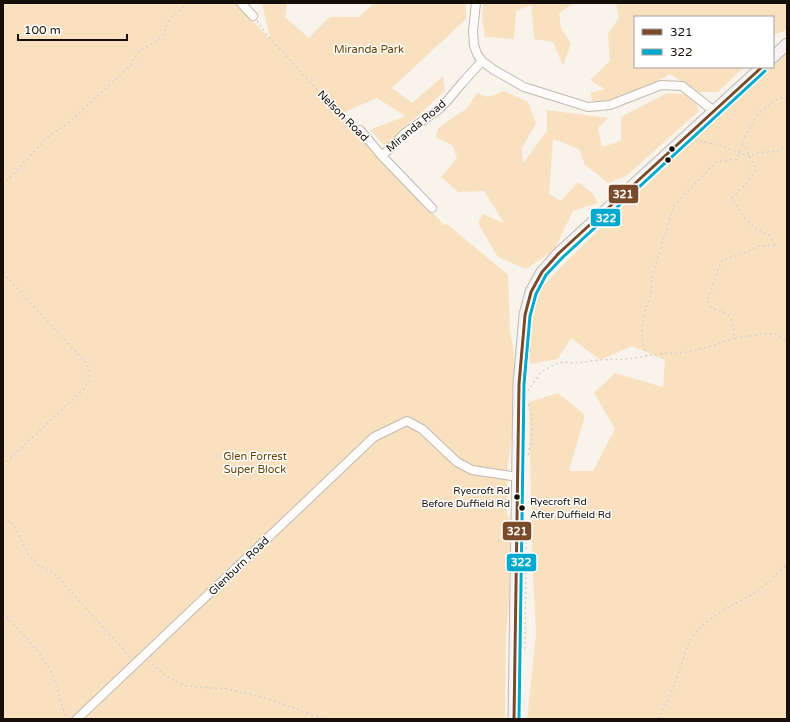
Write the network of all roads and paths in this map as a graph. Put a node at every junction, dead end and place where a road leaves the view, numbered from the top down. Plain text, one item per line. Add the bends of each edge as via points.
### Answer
1 (186, 3) edge
2 (241, 3) edge
3 (476, 3) edge
4 (253, 16) joint
5 (787, 44) edge
6 (774, 56) edge
7 (482, 61) junction
8 (761, 68) edge
9 (787, 96) edge
10 (714, 111) junction
11 (360, 130) joint
12 (689, 134) junction
13 (742, 142) junction
14 (787, 146) edge
15 (739, 152) junction
16 (382, 156) junction
17 (749, 156) junction
18 (3, 185) edge
19 (432, 208) dead end
20 (3, 273) edge
21 (735, 338) junction
22 (787, 341) edge
23 (646, 356) junction
24 (526, 394) dead end
25 (528, 400) dead end
26 (527, 456) dead end
27 (3, 465) edge
28 (518, 477) junction
29 (3, 517) edge
30 (787, 565) edge
31 (3, 613) edge
32 (143, 657) junction
33 (136, 664) junction
34 (66, 719) edge
35 (77, 719) edge
36 (324, 719) edge
37 (514, 719) edge
38 (658, 719) edge

1 - 18 path via 170,20 163,35 138,52 130,66 68,122 48,136
2 - 4 street
3 - 7 street via 474,45
4 - 11 path, Nelson Road via 328,103
5 - 6 street
7 - 10 street via 524,88 588,107 610,104 661,85 682,86
7 - 16 street, Miranda Road via 438,110 405,133
8 - 10 street
9 - 13 path via 779,98 758,113
10 - 12 street
11 - 16 street, Nelson Road
12 - 15 path via 697,141
12 - 28 street via 559,253 542,272 531,292 525,315 519,384
13 - 15 path
13 - 17 path
14 - 17 path via 777,151
15 - 17 path
15 - 23 path via 737,159 716,162 674,206 658,256 645,311 642,339
16 - 19 street, Nelson Road
17 - 21 path via 756,169 732,198 743,216 755,228 769,235 776,246 759,246 722,260 716,272 707,300 713,309 724,311 732,319
20 - 27 path via 87,364 90,377 84,388
21 - 22 path via 775,334
21 - 23 path via 693,351
23 - 24 path via 555,364 541,372
25 - 26 path via 533,419 533,436
28 - 32 street, Glenburn Road via 472,470 457,462 422,429 407,421 374,437
28 - 37 street
29 - 33 path via 14,524 28,554 38,565 55,574
30 - 38 path via 758,591 723,610 699,628 689,642 677,679
31 - 34 path via 44,660 57,687
32 - 33 street, Glenburn Road
32 - 36 path via 165,675 185,686 227,688 263,697
33 - 35 street, Glenburn Road

